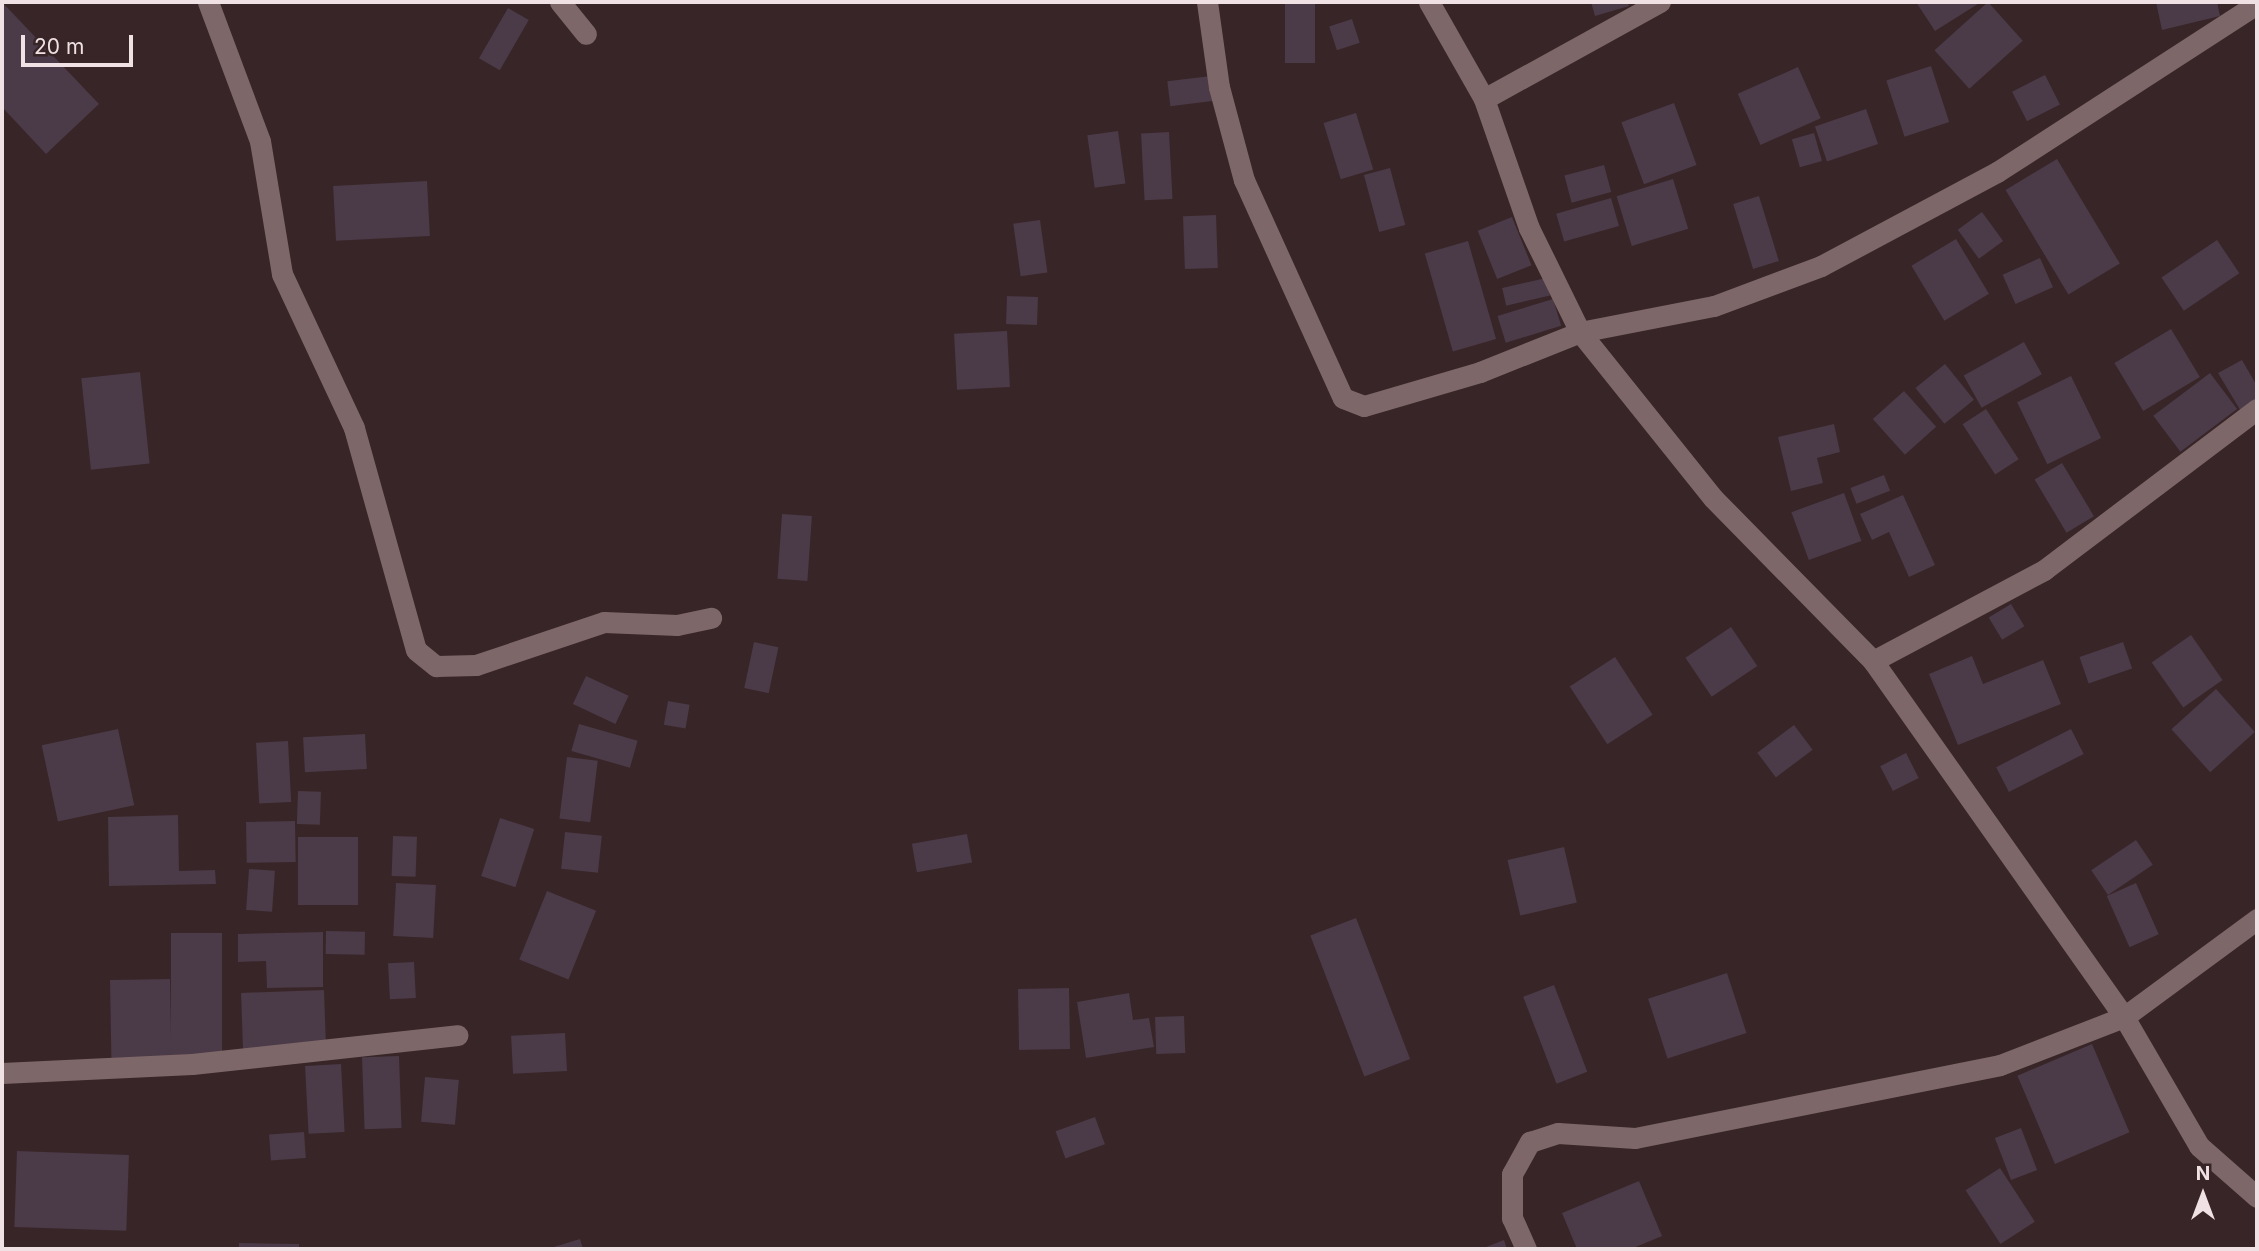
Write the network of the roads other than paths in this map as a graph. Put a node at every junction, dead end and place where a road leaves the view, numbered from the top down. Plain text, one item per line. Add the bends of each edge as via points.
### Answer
1 (208, 2) edge
2 (560, 2) edge
3 (1207, 2) edge
4 (1429, 2) edge
5 (1660, 2) edge
6 (2257, 4) edge
7 (586, 34) dead end
8 (1484, 99) junction
9 (1580, 332) junction
10 (2257, 409) edge
11 (711, 618) dead end
12 (1873, 661) junction
13 (2257, 919) edge
14 (2124, 1017) junction
15 (457, 1035) dead end
16 (2, 1073) edge
17 (2257, 1197) edge
18 (1526, 1249) edge

1 - 11 street via 260,141 282,274 354,428 416,650 436,666 475,665 604,622 677,625
2 - 7 street
3 - 9 street via 1219,87 1244,180 1343,398 1364,406 1392,401
4 - 8 street
5 - 8 street
6 - 9 street via 1997,172 1821,267 1714,306
8 - 9 street via 1529,228
9 - 12 street via 1713,498
10 - 12 street via 2044,570
12 - 14 street
13 - 14 street
14 - 17 street via 2199,1146
14 - 18 street via 2000,1065 1850,1099 1635,1138 1558,1133 1530,1142 1512,1174 1512,1218
15 - 16 street via 192,1064

